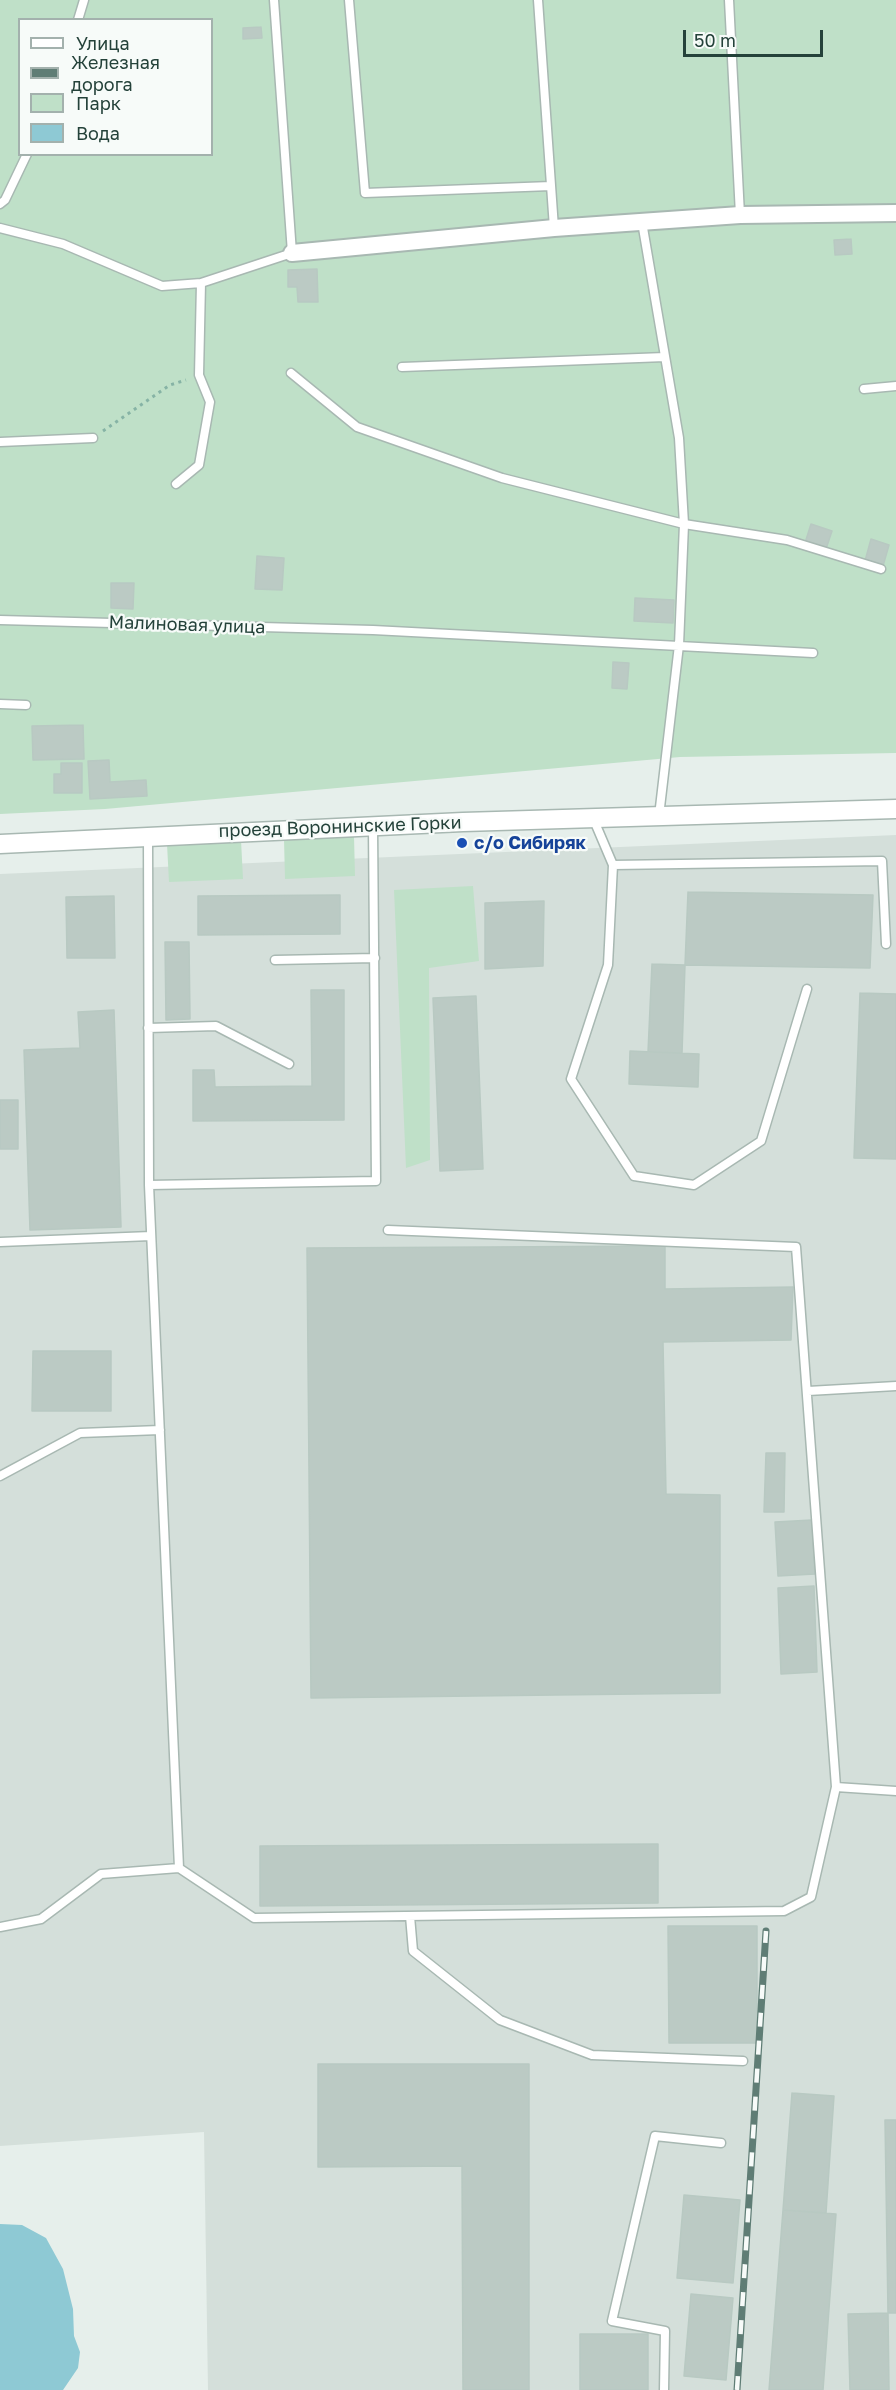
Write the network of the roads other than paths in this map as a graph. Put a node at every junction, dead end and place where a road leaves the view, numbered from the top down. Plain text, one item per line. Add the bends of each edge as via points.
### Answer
1 (84, 0) edge
2 (274, 0) edge
3 (349, 0) edge
4 (538, 0) edge
5 (729, 0) edge
6 (79, 18) edge
7 (26, 156) edge
8 (551, 186) junction
9 (2, 201) edge
10 (896, 213) edge
11 (740, 215) junction
12 (642, 222) junction
13 (0, 228) edge
14 (554, 228) junction
15 (292, 253) junction
16 (201, 283) junction
17 (665, 357) junction
18 (402, 367) dead end
19 (291, 373) dead end
20 (896, 386) edge
21 (864, 389) dead end
22 (93, 438) road end
23 (0, 442) edge
24 (176, 484) dead end
25 (684, 524) junction
26 (882, 568) dead end
27 (0, 620) edge
28 (680, 645) junction
29 (813, 653) dead end
30 (0, 704) edge
31 (26, 705) dead end
32 (896, 809) edge
33 (659, 816) junction
34 (593, 818) junction
35 (373, 826) junction
36 (148, 836) junction
37 (0, 844) edge
38 (614, 865) junction
39 (886, 944) dead end
40 (375, 958) junction
41 (275, 960) dead end
42 (807, 989) dead end
43 (148, 1028) junction
44 (289, 1064) dead end
45 (149, 1185) junction
46 (388, 1230) dead end
47 (151, 1236) junction
48 (0, 1242) edge
49 (896, 1386) edge
50 (808, 1392) junction
51 (160, 1430) junction
52 (0, 1476) edge
53 (836, 1787) junction
54 (896, 1791) edge
55 (180, 1868) junction
56 (410, 1916) junction
57 (0, 1927) edge
58 (743, 2061) dead end
59 (721, 2143) dead end
60 (664, 2390) edge

1 - 6 lane
2 - 15 lane
3 - 8 lane via 365,193
4 - 8 lane
5 - 11 lane
7 - 9 lane
8 - 14 lane
10 - 11 street
11 - 12 street
12 - 14 street
12 - 17 lane
13 - 16 lane via 63,244 162,286
14 - 15 street
15 - 16 lane
16 - 24 lane via 199,375 210,402 199,465
17 - 18 lane
17 - 25 lane via 679,438
19 - 25 lane via 357,427 502,478
20 - 21 lane
22 - 23 lane
25 - 26 lane via 787,540
25 - 28 lane
27 - 28 lane, Малиновая улица via 373,630
28 - 29 lane, Малиновая улица
28 - 33 lane
30 - 31 lane
32 - 33 street, проезд Воронинские Горки
33 - 34 street, проезд Воронинские Горки
34 - 35 street, проезд Воронинские Горки
34 - 38 lane
35 - 36 street, проезд Воронинские Горки
35 - 40 lane
36 - 37 street, проезд Воронинские Горки
36 - 43 lane
38 - 39 lane via 882,861
38 - 42 lane via 608,965 571,1079 634,1176 694,1185 762,1141
40 - 41 lane
40 - 45 lane via 376,1180
43 - 44 lane via 216,1026
43 - 45 lane
45 - 47 lane
46 - 50 lane via 796,1247
47 - 48 lane
47 - 51 lane
49 - 50 lane
50 - 53 lane
51 - 52 lane via 81,1433
51 - 55 lane
53 - 54 lane
53 - 56 lane via 811,1897 784,1911
55 - 56 lane via 254,1918
55 - 57 lane via 101,1874 41,1919
56 - 58 lane via 413,1951 500,2020 592,2055
59 - 60 lane via 655,2136 622,2275 612,2321 665,2331

